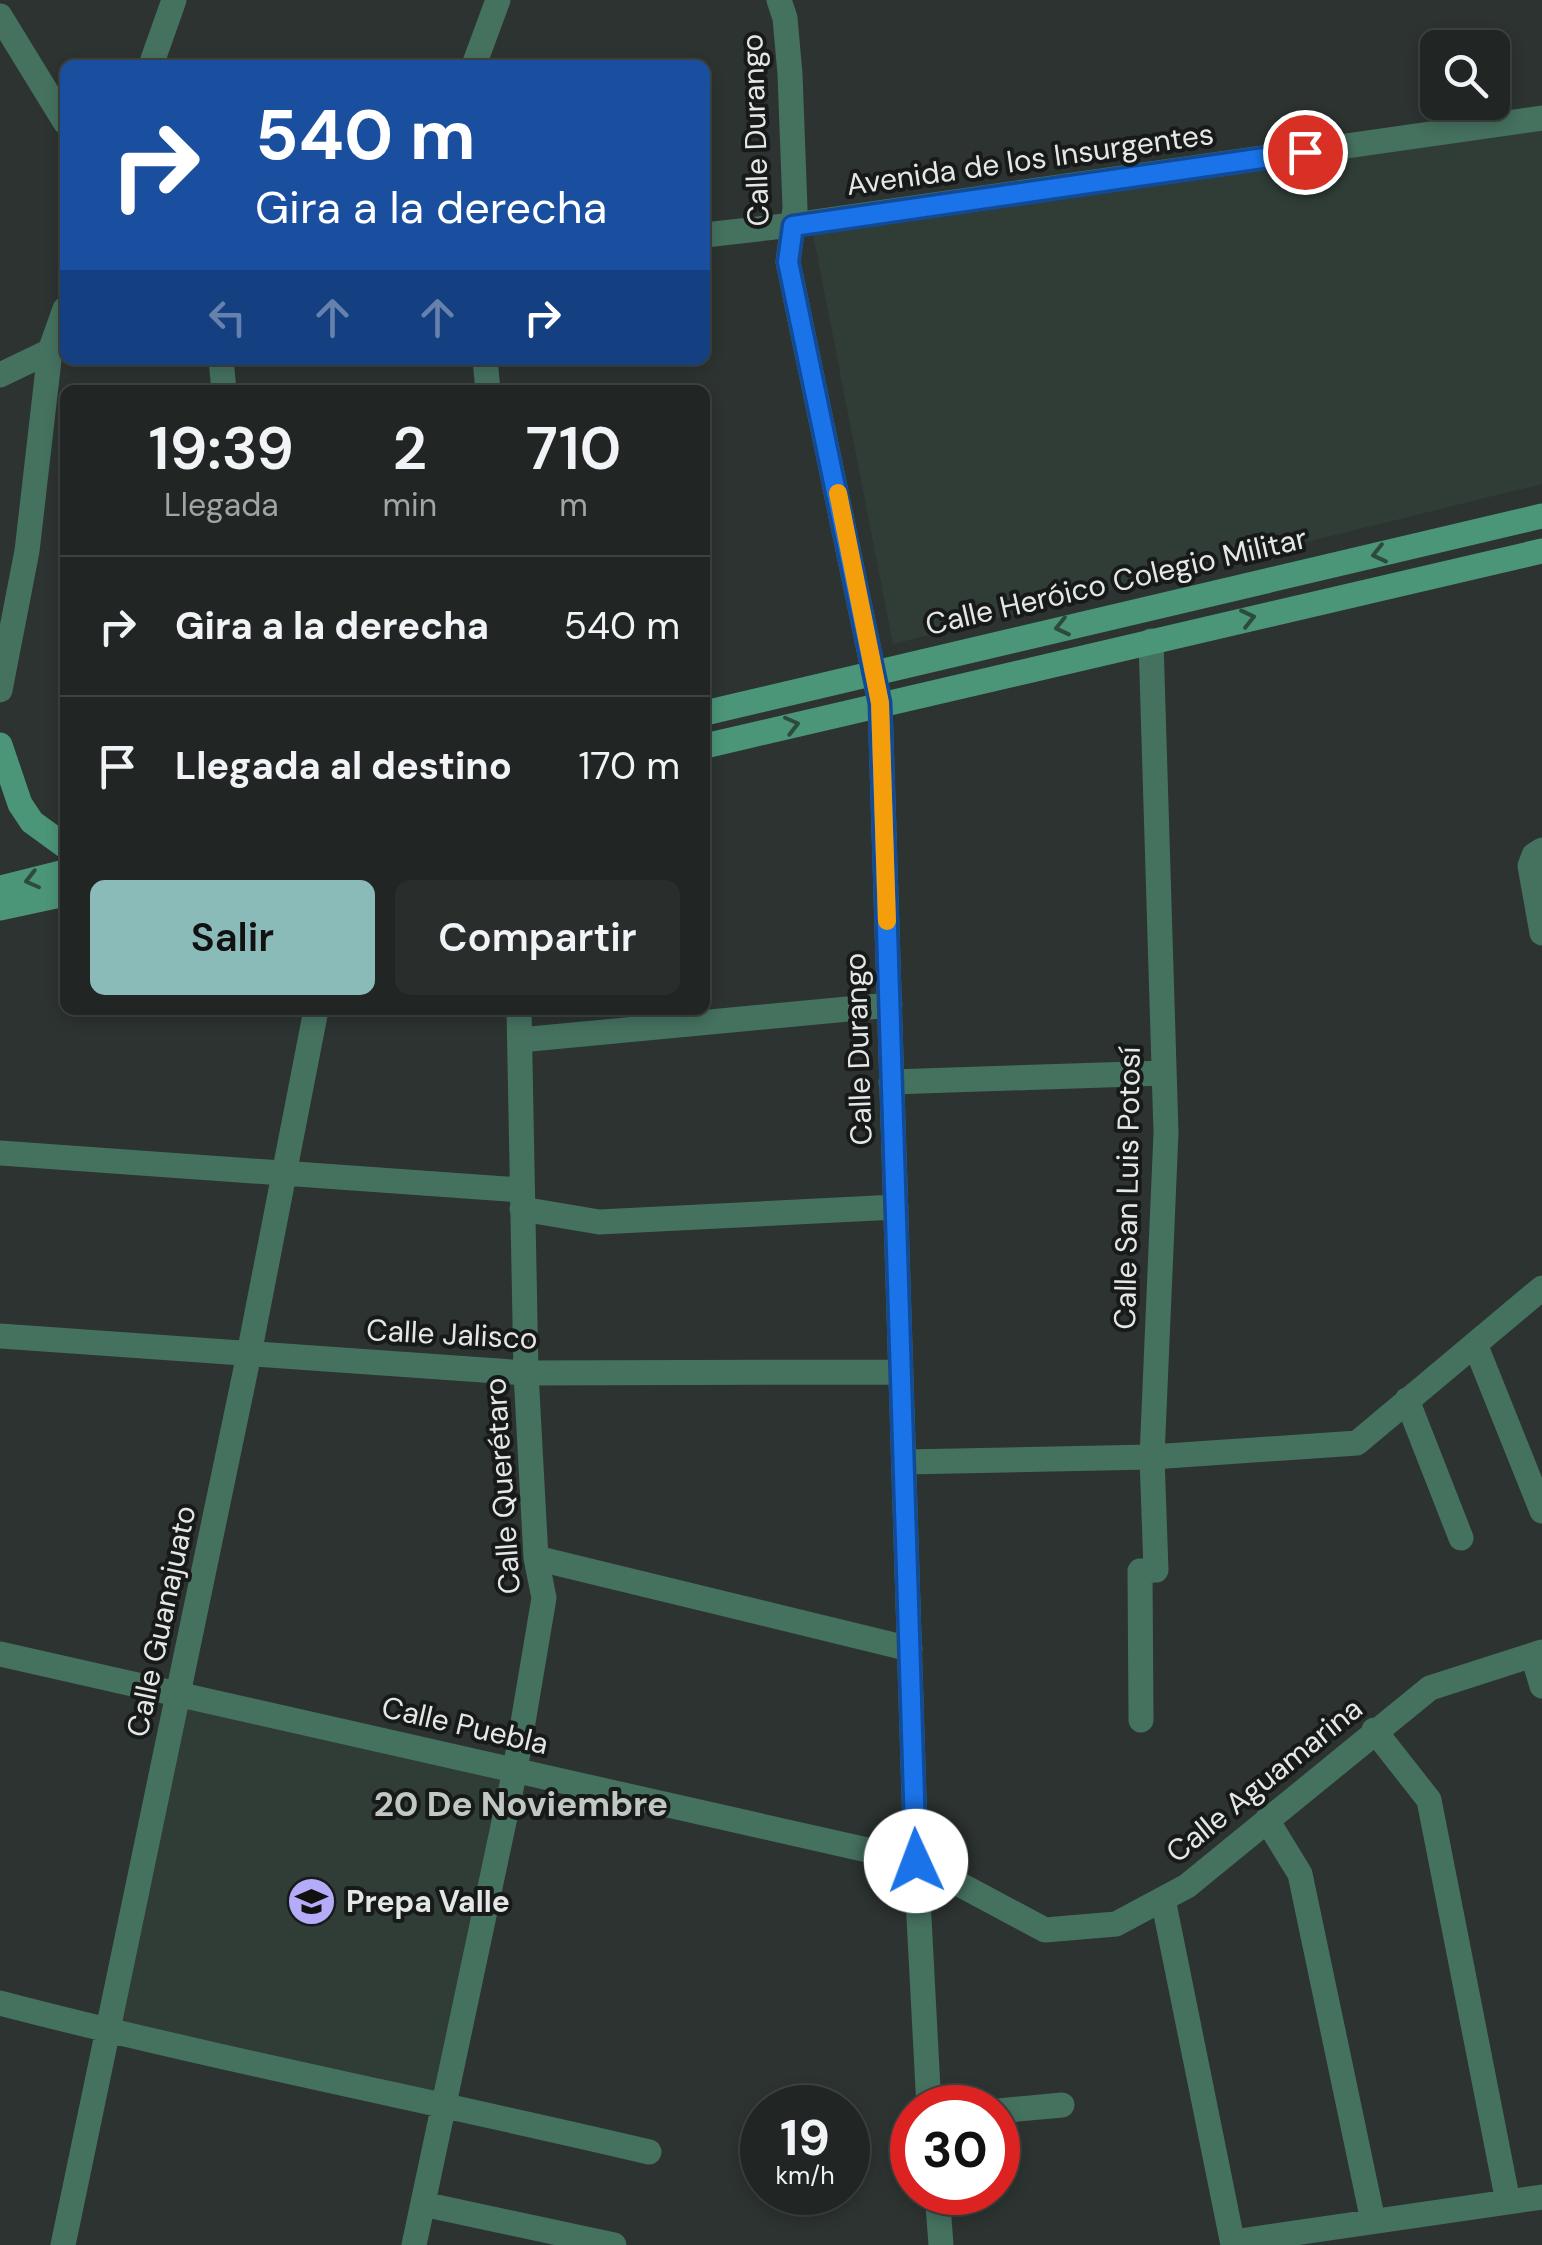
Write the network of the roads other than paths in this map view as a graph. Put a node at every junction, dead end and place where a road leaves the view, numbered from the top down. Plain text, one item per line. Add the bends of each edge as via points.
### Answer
1 (174, 0) edge
2 (498, 0) edge
3 (780, 0) edge
4 (0, 16) edge
5 (153, 60) edge
6 (476, 60) edge
7 (60, 114) edge
8 (1542, 118) edge
9 (793, 226) junction
10 (710, 234) edge
11 (58, 349) edge
12 (0, 374) edge
13 (1542, 516) edge
14 (1440, 540) junction
15 (1542, 550) edge
16 (1446, 572) junction
17 (1190, 597) junction
18 (1195, 630) junction
19 (1151, 640) junction
20 (875, 670) junction
21 (0, 690) edge
22 (880, 703) junction
23 (710, 711) edge
24 (0, 745) edge
25 (710, 745) edge
26 (60, 842) edge
27 (1542, 850) edge
28 (60, 873) edge
29 (0, 888) edge
30 (60, 895) edge
31 (11, 906) edge
32 (0, 920) edge
33 (1542, 933) edge
34 (890, 1005) junction
35 (315, 1015) edge
36 (520, 1015) edge
37 (520, 1040) junction
38 (1164, 1073) junction
39 (891, 1082) junction
40 (0, 1153) edge
41 (285, 1171) junction
42 (521, 1200) junction
43 (896, 1207) junction
44 (1542, 1288) edge
45 (0, 1336) edge
46 (1475, 1344) junction
47 (249, 1354) junction
48 (901, 1372) junction
49 (526, 1373) junction
50 (1407, 1400) junction
51 (1152, 1457) junction
52 (904, 1462) junction
53 (1542, 1511) edge
54 (1461, 1538) dead end
55 (536, 1558) junction
56 (910, 1649) junction
57 (0, 1654) edge
58 (1538, 1654) edge
59 (1542, 1686) edge
60 (179, 1694) junction
61 (1140, 1720) dead end
62 (1374, 1730) junction
63 (515, 1770) junction
64 (1267, 1820) junction
65 (916, 1861) junction
66 (1162, 1900) junction
67 (0, 2003) edge
68 (108, 2032) junction
69 (928, 2085) edge
70 (444, 2104) junction
71 (1062, 2105) dead end
72 (1020, 2109) edge
73 (649, 2152) dead end
74 (1542, 2197) edge
75 (1508, 2202) junction
76 (423, 2204) junction
77 (938, 2215) edge
78 (1373, 2222) junction
79 (1233, 2244) edge
80 (63, 2245) edge
81 (414, 2245) edge
82 (614, 2245) edge
83 (941, 2245) edge

1 - 5 street
2 - 6 street
3 - 9 street, Calle Durango via 790,74
4 - 7 street
8 - 9 street, Avenida de los Insurgentes
9 - 10 street, Avenida de los Insurgentes
9 - 20 street, Calle Durango via 788,262
11 - 12 street
11 - 21 street
13 - 14 main road, Calle Heróico Colegio Militar
14 - 16 main road
14 -> 17 main road, Calle Heróico Colegio Militar
15 - 16 main road
18 -> 16 main road
17 - 18 main road
17 -> 20 main road, Calle Heróico Colegio Militar
18 - 19 main road
19 - 22 main road
19 - 38 street, Calle San Luis Potosí
20 - 22 street, Calle Durango
20 - 23 main road, Calle Heróico Colegio Militar
25 -> 22 main road
22 - 34 street, Calle Durango
24 - 26 main road via 20,804
27 - 33 street via 1530,866
28 -> 29 main road
30 - 31 main road
31 - 32 main road
34 - 37 street
34 - 39 street, Calle Durango
35 - 41 street, Calle Guanajuato
36 - 37 street, Calle Querétaro
37 - 42 street, Calle Querétaro
38 - 39 street
38 - 51 street, Calle San Luis Potosí
39 - 43 street, Calle Durango
40 - 41 street
41 - 42 street
41 - 47 street, Calle Guanajuato
42 - 43 street via 599,1222
42 - 49 street, Calle Querétaro
43 - 48 street, Calle Durango
44 - 46 street
45 - 47 street, Calle Jalisco
46 - 50 street
46 - 53 street
47 - 49 street, Calle Jalisco
47 - 60 street, Calle Guanajuato
48 - 49 street, Calle Jalisco
48 - 52 street, Calle Durango
49 - 55 street, Calle Querétaro
50 - 51 street via 1357,1443
50 - 54 street
51 - 52 street
51 - 61 street, Calle San Luis Potosí via 1156,1570 1140,1571
52 - 56 street, Calle Durango
55 - 56 street
55 - 63 street, Calle Querétaro via 544,1598
56 - 65 street, Calle Durango
57 - 60 street, Calle Puebla
58 - 59 street
58 - 62 street, Calle Aguamarina via 1430,1688
60 - 63 street, Calle Puebla
60 - 68 street, Calle Guanajuato
62 - 64 street, Calle Aguamarina
62 - 75 street via 1429,1800
63 - 65 street, Calle Puebla
63 - 70 street, Calle Querétaro
64 - 66 street, Calle Aguamarina
64 - 78 street via 1300,1874
65 - 66 street, Calle Aguamarina via 1045,1930 1116,1924
65 - 69 street, Calle Durango
66 - 79 street
67 - 68 street
68 - 70 street
68 - 80 street, Calle Guanajuato
70 - 73 street
70 - 76 street, Calle Querétaro
71 - 72 street
74 - 75 street
75 - 78 street
76 - 81 street, Calle Querétaro
76 - 82 street
77 - 83 street
78 - 79 street

